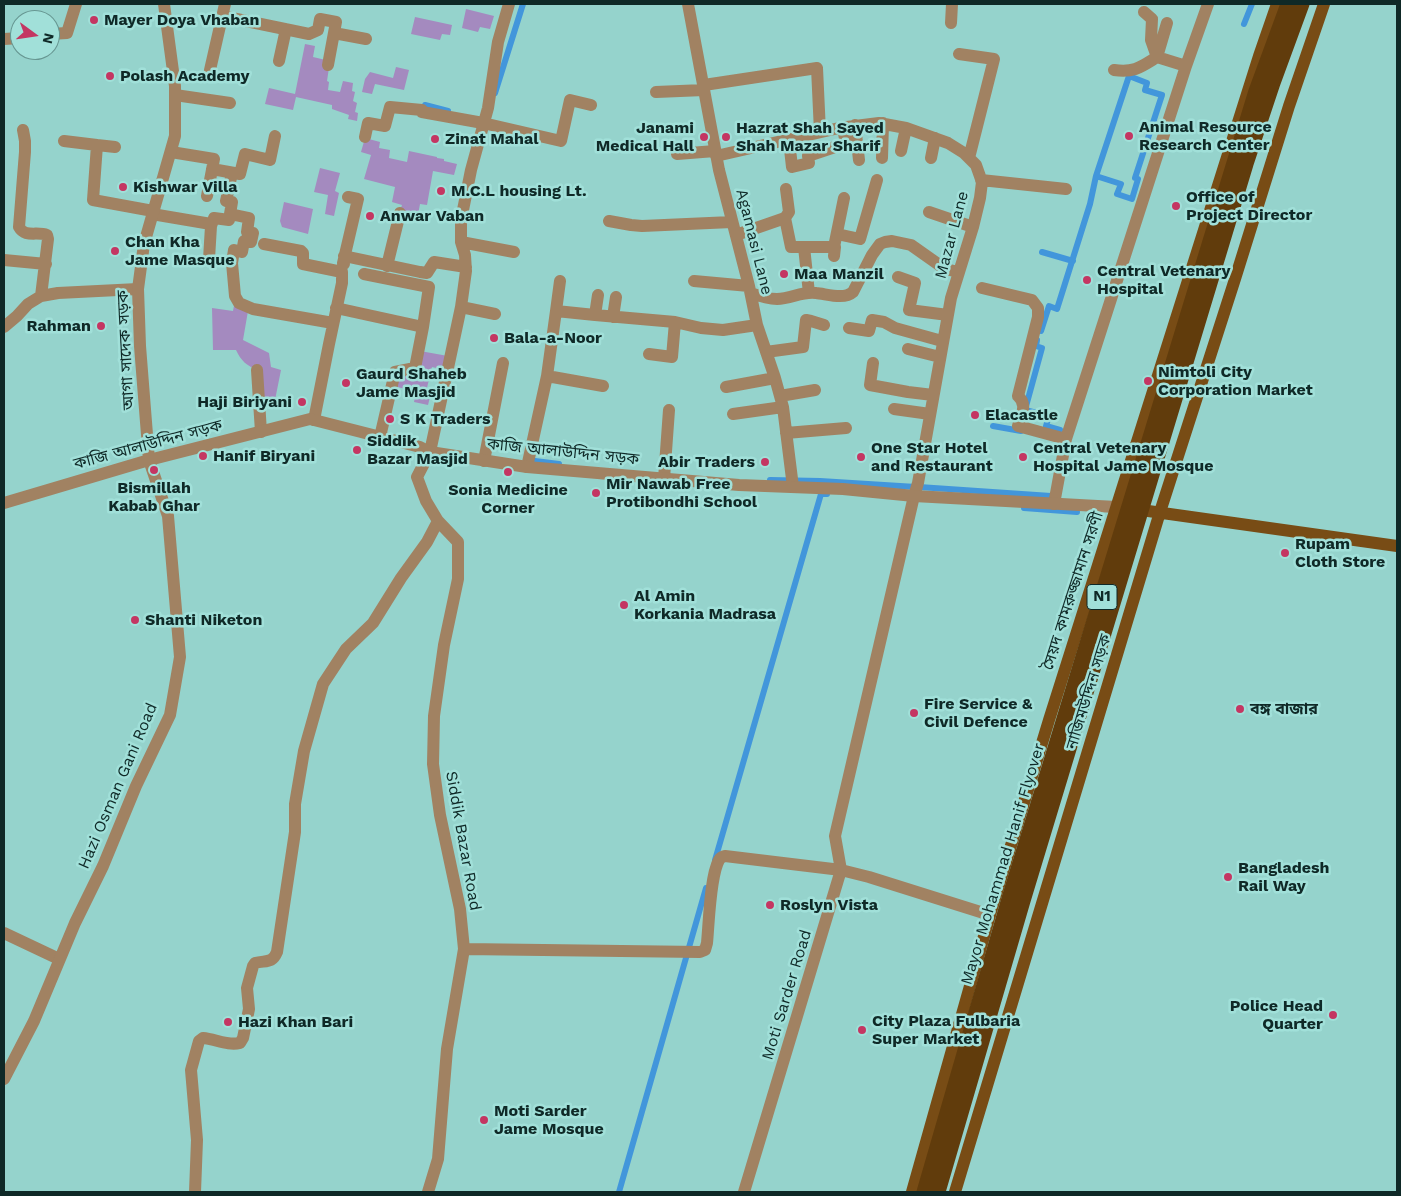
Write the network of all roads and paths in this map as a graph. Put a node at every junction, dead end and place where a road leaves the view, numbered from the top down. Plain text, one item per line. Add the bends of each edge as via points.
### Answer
1 (76, 4) edge
2 (164, 4) edge
3 (509, 4) edge
4 (688, 4) edge
5 (952, 4) edge
6 (1208, 4) edge
7 (1277, 4) edge
8 (1288, 4) edge
9 (1302, 4) edge
10 (1324, 4) edge
11 (224, 10) edge
12 (1144, 12) dead end
13 (951, 23) dead end
14 (1167, 23) dead end
15 (286, 29) junction
16 (60, 33) edge
17 (334, 33) junction
18 (366, 40) dead end
19 (959, 54) dead end
20 (1157, 57) junction
21 (279, 61) dead end
22 (328, 65) dead end
23 (1186, 66) junction
24 (210, 70) dead end
25 (1114, 70) dead end
26 (704, 88) junction
27 (656, 92) dead end
28 (175, 95) junction
29 (230, 103) dead end
30 (591, 105) dead end
31 (483, 123) junction
32 (883, 123) junction
33 (849, 126) junction
34 (906, 128) junction
35 (23, 130) dead end
36 (820, 132) junction
37 (275, 136) dead end
38 (365, 137) dead end
39 (936, 138) junction
40 (789, 140) junction
41 (64, 141) dead end
42 (97, 146) junction
43 (115, 147) dead end
44 (901, 151) dead end
45 (171, 152) junction
46 (715, 153) junction
47 (677, 154) dead end
48 (882, 158) dead end
49 (932, 158) dead end
50 (970, 158) junction
51 (859, 160) dead end
52 (212, 169) junction
53 (232, 173) junction
54 (877, 180) dead end
55 (981, 180) junction
56 (786, 188) dead end
57 (1066, 189) dead end
58 (207, 196) dead end
59 (348, 197) dead end
60 (844, 198) dead end
61 (929, 212) dead end
62 (153, 213) junction
63 (400, 213) dead end
64 (230, 214) junction
65 (785, 218) junction
66 (609, 221) dead end
67 (212, 222) junction
68 (732, 222) junction
69 (973, 227) junction
70 (736, 235) junction
71 (461, 242) junction
72 (264, 244) dead end
73 (835, 246) junction
74 (804, 247) junction
75 (514, 252) dead end
76 (344, 256) junction
77 (209, 259) dead end
78 (4, 260) edge
79 (46, 264) junction
80 (387, 266) junction
81 (466, 267) junction
82 (958, 272) junction
83 (364, 274) dead end
84 (898, 277) dead end
85 (560, 281) dead end
86 (694, 281) dead end
87 (982, 288) dead end
88 (138, 289) junction
89 (750, 290) junction
90 (809, 293) junction
91 (598, 295) dead end
92 (41, 296) junction
93 (343, 296) dead end
94 (616, 297) dead end
95 (461, 307) junction
96 (336, 308) junction
97 (556, 311) junction
98 (495, 314) dead end
99 (595, 315) junction
100 (948, 315) junction
101 (614, 317) junction
102 (675, 322) junction
103 (333, 323) junction
104 (757, 325) junction
105 (824, 325) dead end
106 (4, 327) edge
107 (424, 327) junction
108 (850, 328) dead end
109 (942, 341) junction
110 (908, 349) dead end
111 (766, 352) junction
112 (649, 354) dead end
113 (940, 357) junction
114 (503, 363) dead end
115 (873, 363) dead end
116 (257, 370) dead end
117 (547, 376) junction
118 (775, 378) junction
119 (603, 386) dead end
120 (726, 387) dead end
121 (815, 390) dead end
122 (934, 395) junction
123 (781, 402) junction
124 (894, 409) dead end
125 (669, 410) dead end
126 (733, 414) dead end
127 (930, 414) junction
128 (314, 420) junction
129 (846, 428) dead end
130 (261, 432) junction
131 (786, 433) junction
132 (380, 437) junction
133 (1066, 439) junction
134 (430, 452) junction
135 (149, 460) junction
136 (484, 461) junction
137 (527, 467) junction
138 (664, 479) junction
139 (793, 487) junction
140 (914, 496) junction
141 (4, 503) edge
142 (1054, 504) junction
143 (1116, 507) junction
144 (1160, 512) junction
145 (438, 522) junction
146 (1397, 546) edge
147 (841, 870) junction
148 (990, 915) junction
149 (4, 933) edge
150 (464, 949) junction
151 (59, 959) junction
152 (4, 1079) edge
153 (195, 1192) edge
154 (428, 1192) edge
155 (744, 1192) edge
156 (912, 1192) edge
157 (924, 1192) edge
158 (938, 1192) edge
159 (955, 1192) edge

1 - 16 street via 67,33
2 - 28 street, আগা সাদেক সড়ক
3 - 31 street via 498,42
4 - 26 street, Agamasi Lane
5 - 13 street
6 - 23 street
7 - 143 main road, সৈয়দ কামরুজ্জামান সরণী
8 - 157 highway, Mayor Mohammad Hanif Flyover / N1, bridge via 1247,119 1010,895
9 - 158 highway, N1, bridge via 1246,164
10 - 144 main road, নাজিমউদ্দিন সড়ক
11 - 15 street
11 - 24 street
12 - 20 street via 1152,19 1151,40
14 - 20 street
15 - 17 street via 309,34 318,30 320,19 336,22
15 - 21 street
17 - 18 street
17 - 22 street
19 - 50 street via 994,59
20 - 23 street
20 - 25 street via 1126,72
23 - 133 street
26 - 27 street
26 - 36 street via 817,68
26 - 46 street, Agamasi Lane
28 - 29 street
28 - 45 street, আগা সাদেক সড়ক via 175,136
30 - 31 street via 570,100 561,141
31 - 38 street via 390,107 385,126 368,123
31 - 71 street via 461,220
32 - 33 street, Mazar Lane
32 - 34 street, Mazar Lane
32 - 48 street
33 - 36 street, Mazar Lane
33 - 40 street via 846,145 808,156 809,163 792,167
33 - 51 street
34 - 39 street, Mazar Lane
34 - 44 street
35 - 79 street via 25,152 19,227 26,234 46,235
36 - 40 street, Mazar Lane
37 - 53 street via 270,160 245,154 240,174
39 - 49 street
39 - 50 street, Mazar Lane
40 - 46 street, Mazar Lane
41 - 42 street
42 - 43 street
42 - 62 street via 93,200
45 - 52 street via 214,159
45 - 62 street, আগা সাদেক সড়ক
46 - 47 street, Mazar Lane
46 - 68 street, Agamasi Lane
50 - 55 street, Mazar Lane
52 - 53 street
52 - 58 street
53 - 64 street via 226,201 232,202
54 - 73 street via 860,239
55 - 57 street
55 - 69 street, Mazar Lane
56 - 65 street via 789,212
59 - 76 street via 358,199 358,202
60 - 73 street
61 - 69 street
62 - 67 street
62 - 88 street, আগা সাদেক সড়ক via 144,244
63 - 80 street
64 - 67 street via 229,220 215,217
64 - 103 street via 249,218 247,232 253,233 251,242 244,241 242,252 234,250 235,296 239,303 253,309
65 - 70 street
65 - 74 street via 791,247
66 - 68 street via 631,226
67 - 77 street
68 - 70 street, Agamasi Lane
69 - 82 street, Mazar Lane
70 - 89 street, Agamasi Lane
71 - 75 street
71 - 81 street
72 - 96 street via 301,251 303,264 342,272
73 - 74 street
74 - 90 street
76 - 80 street
76 - 93 street via 348,275
78 - 79 street
79 - 92 street
80 - 81 street via 427,273 434,262
81 - 95 street
82 - 90 street via 946,269 911,245 892,241 876,249 849,295
82 - 100 street, Mazar Lane
83 - 107 street via 429,287
84 - 100 street via 915,283 909,310
85 - 97 street
86 - 89 street
87 - 133 street via 1032,300 1038,308 1018,396 1024,405 1018,426
88 - 92 street
88 - 135 street, আগা সাদেক সড়ক
89 - 90 street via 765,298 779,299
89 - 104 street, Agamasi Lane
91 - 99 street
92 - 106 street
94 - 101 street
95 - 98 street
95 - 134 street
96 - 103 street
96 - 107 street
97 - 99 street
97 - 117 street
99 - 101 street
100 - 109 street, Mazar Lane
101 - 102 street
102 - 104 street via 723,330
102 - 112 street via 672,357
103 - 128 street
104 - 111 street, Agamasi Lane
105 - 111 street via 806,320 803,347
107 - 132 street via 415,368 395,372
108 - 109 street via 869,331 872,320 876,320
109 - 113 street, Mazar Lane
110 - 113 street
111 - 118 street, Agamasi Lane
113 - 122 street, Mazar Lane
114 - 136 street
115 - 122 street via 870,384
116 - 130 street
117 - 119 street
117 - 137 street
118 - 120 street
118 - 123 street, Agamasi Lane
121 - 123 street
122 - 127 street, Mazar Lane
123 - 126 street
123 - 131 street, Agamasi Lane
124 - 127 street
125 - 138 street
127 - 140 street, Mazar Lane
128 - 130 street, কাজি আলাউদ্দিন সড়ক
128 - 132 street, কাজি আলাউদ্দিন সড়ক
129 - 131 street
130 - 135 street, কাজি আলাউদ্দিন সড়ক
131 - 139 street, Agamasi Lane
132 - 134 street, কাজি আলাউদ্দিন সড়ক
133 - 142 street
134 - 136 street, কাজি আলাউদ্দিন সড়ক
134 - 145 street, Siddik Bazar Road via 417,477
135 - 141 street, কাজি আলাউদ্দিন সড়ক
135 - 151 street, Hazi Osman Gani Road via 168,516 179,667 170,716
136 - 137 street, কাজি আলাউদ্দিন সড়ক
137 - 138 street, কাজি আলাউদ্দিন সড়ক
138 - 139 street, কাজি আলাউদ্দিন সড়ক
139 - 140 street, কাজি আলাউদ্দিন সড়ক
140 - 142 street, কাজি আলাউদ্দিন সড়ক
140 - 147 street, Mazar Lane via 835,836
142 - 143 street, কাজি আলাউদ্দিন সড়ক
143 - 144 main road
143 - 148 main road, সৈয়দ কামরুজ্জামান সরণী
144 - 146 main road
144 - 159 main road, নাজিমউদ্দিন সড়ক
145 - 150 street, Siddik Bazar Road via 458,542 458,578 434,716 433,764 440,815 460,908
145 - 153 street via 373,623 346,650 323,684 304,751 277,952 269,961 253,966 247,988 249,1009 240,1043 234,1045 203,1038 199,1041 191,1070 197,1140
147 - 148 street
147 - 150 street via 722,857 714,875 707,942 705,950 700,952
147 - 155 street, Moti Sarder Road
148 - 156 main road, সৈয়দ কামরুজ্জামান সরণী
149 - 151 street
150 - 154 street, Siddik Bazar Road via 447,1050 438,1159
151 - 152 street, Hazi Osman Gani Road via 34,1021

